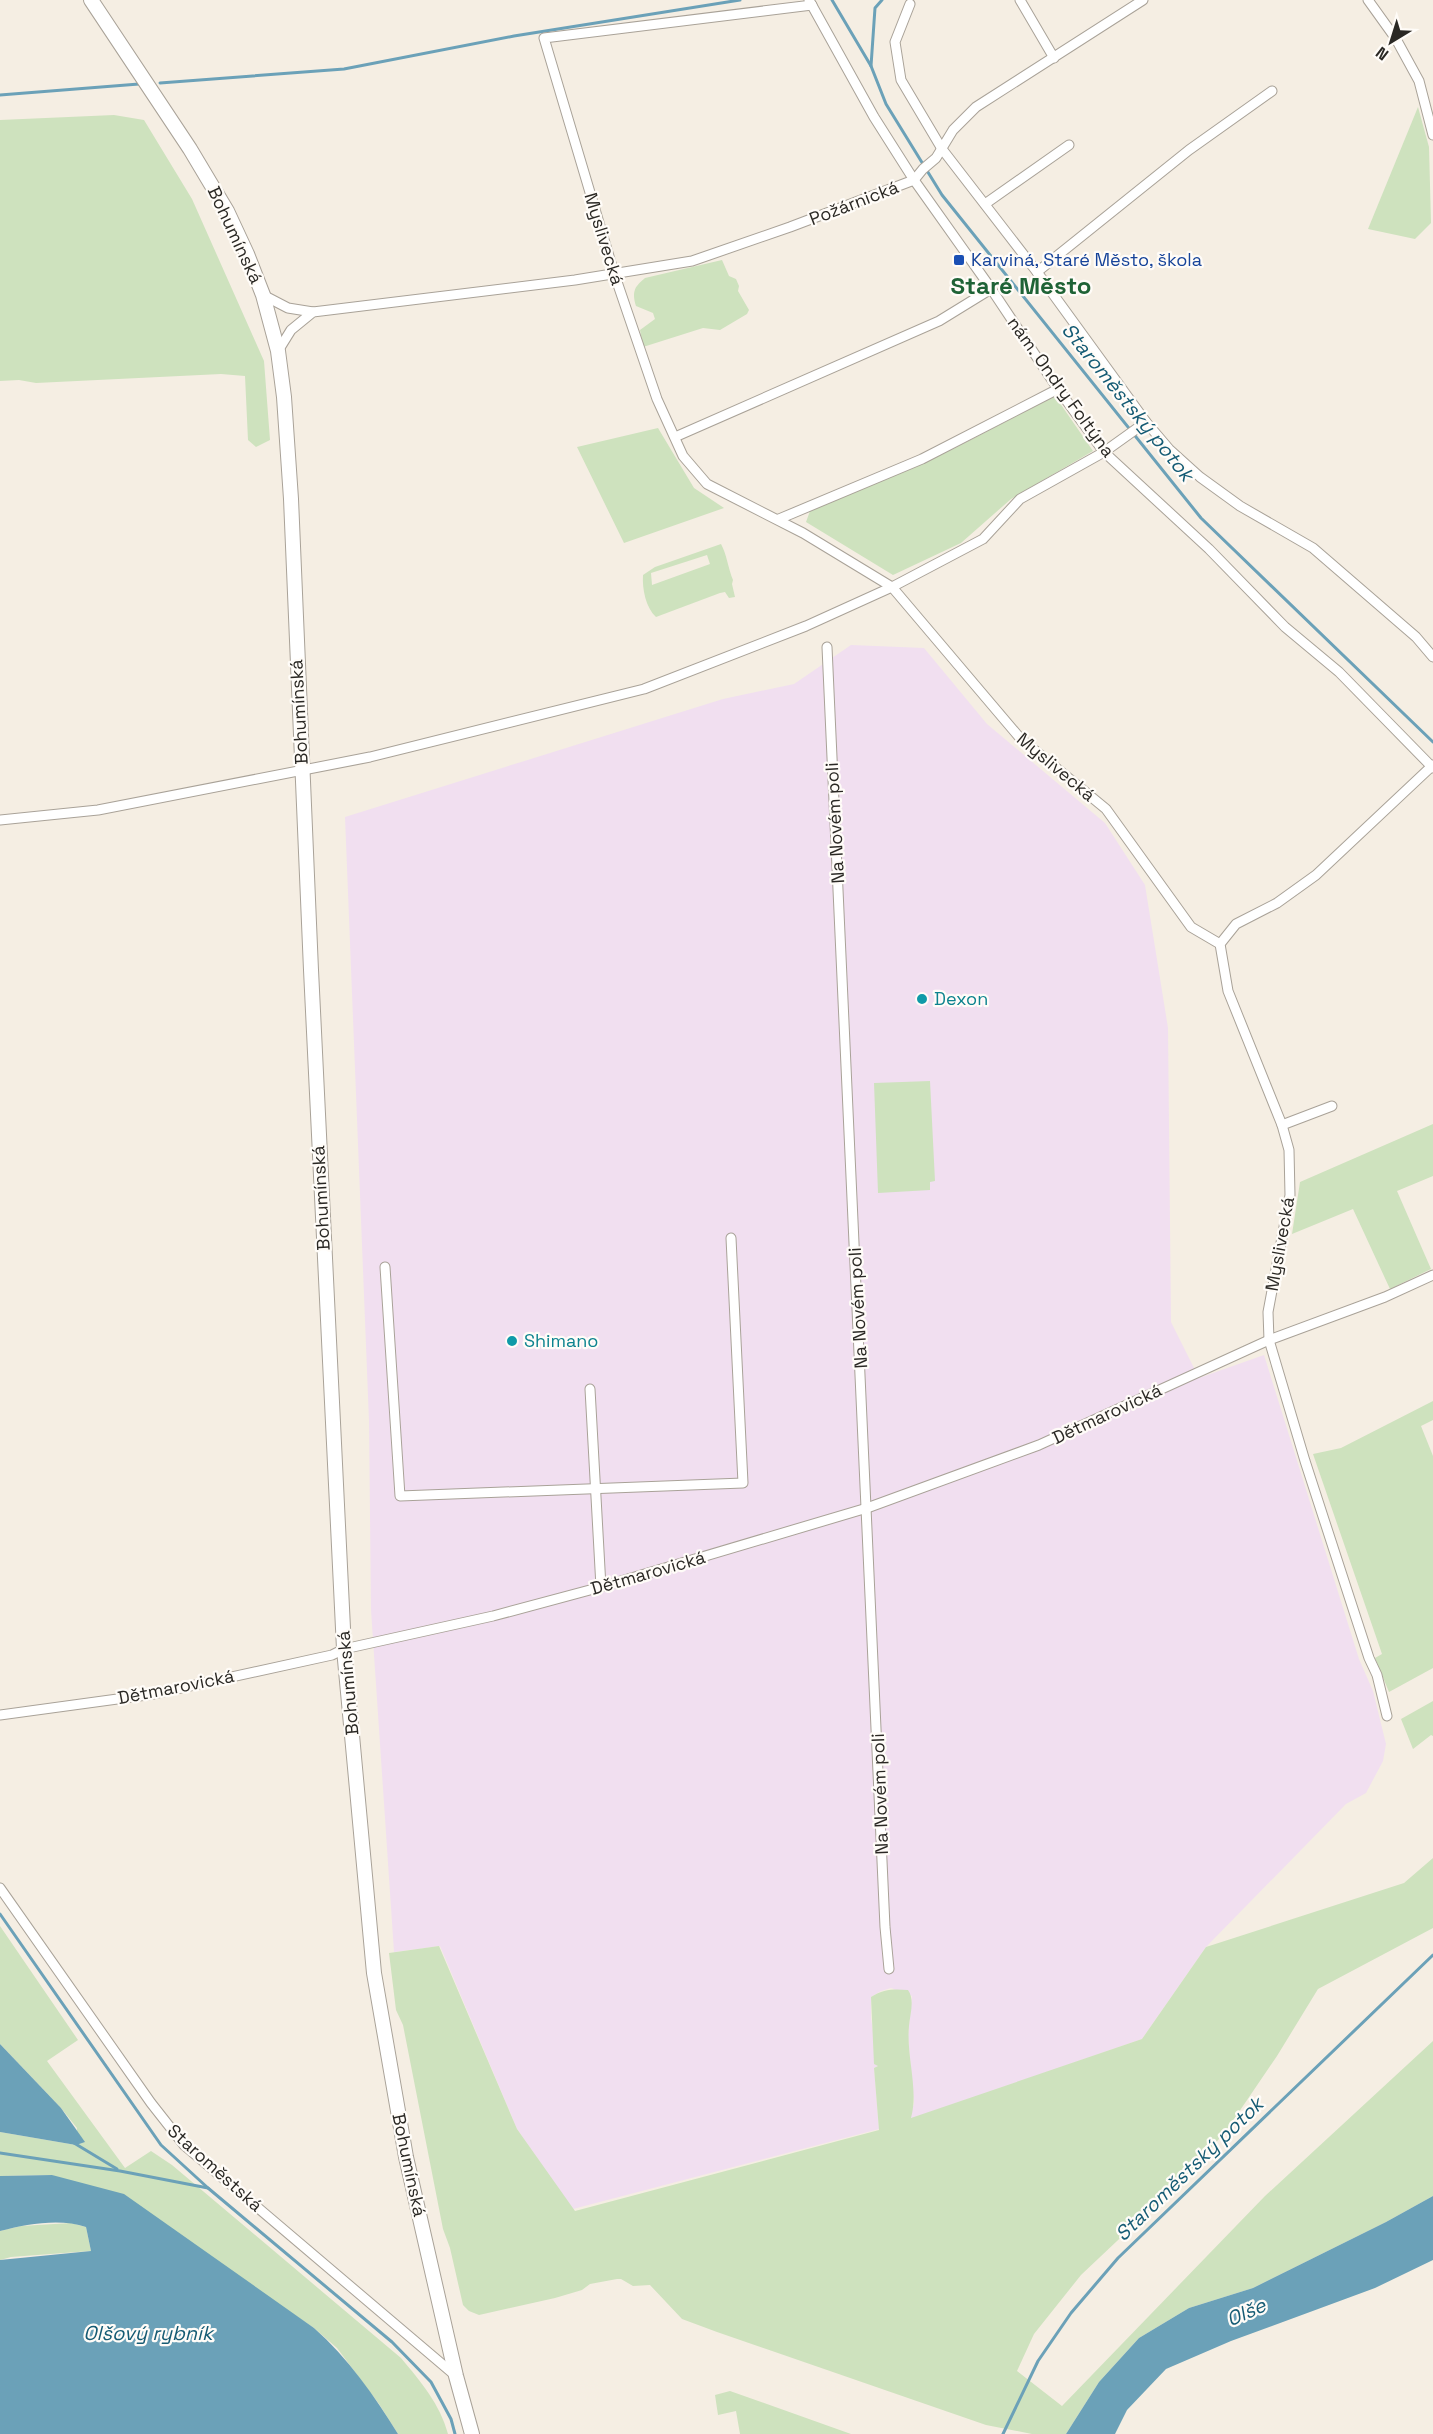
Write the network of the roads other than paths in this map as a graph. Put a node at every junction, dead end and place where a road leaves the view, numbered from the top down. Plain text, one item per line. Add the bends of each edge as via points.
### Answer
1 (91, 0) edge
2 (1020, 0) edge
3 (1143, 0) edge
4 (1368, 0) edge
5 (811, 3) edge
6 (909, 4) dead end
7 (1054, 58) junction
8 (1272, 91) dead end
9 (1433, 135) edge
10 (1069, 145) dead end
11 (942, 149) junction
12 (914, 180) junction
13 (985, 204) junction
14 (1037, 272) junction
15 (614, 273) junction
16 (991, 289) junction
17 (264, 296) junction
18 (313, 312) junction
19 (278, 351) junction
20 (1058, 389) junction
21 (1146, 422) junction
22 (675, 437) junction
23 (1104, 452) junction
24 (778, 519) junction
25 (892, 587) junction
26 (827, 647) dead end
27 (1433, 657) edge
28 (1432, 766) edge
29 (302, 770) junction
30 (0, 820) edge
31 (1220, 944) junction
32 (1332, 1106) dead end
33 (1282, 1125) junction
34 (731, 1238) dead end
35 (385, 1267) dead end
36 (1433, 1275) edge
37 (1269, 1340) junction
38 (590, 1389) dead end
39 (595, 1488) junction
40 (867, 1508) junction
41 (601, 1587) junction
42 (344, 1649) junction
43 (0, 1714) edge
44 (1387, 1716) dead end
45 (0, 1888) edge
46 (889, 1969) dead end
47 (456, 2376) junction
48 (472, 2434) edge

1 - 17 main road, Bohumínská via 215,189
2 - 7 street
3 - 7 street, Požárnická
4 - 9 street via 1419,81
5 - 12 street, nám. Ondry Foltýna
5 - 15 street, Myslivecká via 544,38
6 - 11 street via 895,42 901,80
7 - 11 street, Požárnická via 976,107 953,130
8 - 14 street via 1189,150
10 - 13 street
11 - 12 street, Požárnická
11 - 13 street
12 - 15 street, Požárnická via 692,261
12 - 16 street, nám. Ondry Foltýna
13 - 14 street
14 - 21 street
15 - 18 street, Požárnická
15 - 22 street, Myslivecká via 657,399
16 - 20 street, nám. Ondry Foltýna
16 - 22 street via 939,321
17 - 18 street via 288,308
17 - 19 main road, Bohumínská
18 - 19 street via 291,330
19 - 29 main road, Bohumínská via 291,488
20 - 23 street, nám. Ondry Foltýna
20 - 24 street via 922,459
21 - 23 street
21 - 27 street via 1200,477 1240,506 1313,548 1416,637
22 - 24 street, Myslivecká via 684,456 707,484
23 - 25 street via 1020,500 983,539
23 - 28 street, nám. Ondry Foltýna via 1209,549 1285,627 1339,672
24 - 25 street, Myslivecká
25 - 29 street via 806,626 644,689 370,758
25 - 31 street, Myslivecká via 1020,738 1106,809 1191,927
26 - 40 street, Na Novém poli
28 - 31 street via 1316,875 1277,903 1236,924
29 - 30 street via 98,810
29 - 42 main road, Bohumínská
31 - 33 street, Myslivecká via 1228,991
32 - 33 street
33 - 37 street, Myslivecká via 1289,1150 1290,1195 1268,1312
34 - 39 street via 743,1483
35 - 39 street via 400,1496
36 - 37 street
37 - 40 street, Dětmarovická via 1039,1445
37 - 44 street, Myslivecká
38 - 39 street
39 - 41 street
40 - 41 street, Dětmarovická
40 - 46 street, Na Novém poli
41 - 42 street, Dětmarovická
42 - 43 street, Dětmarovická via 332,1655 154,1694
42 - 47 main road, Bohumínská via 382,2027 406,2157
45 - 47 street, Staroměstská via 160,2117 184,2145
47 - 48 main road, Bohumínská

